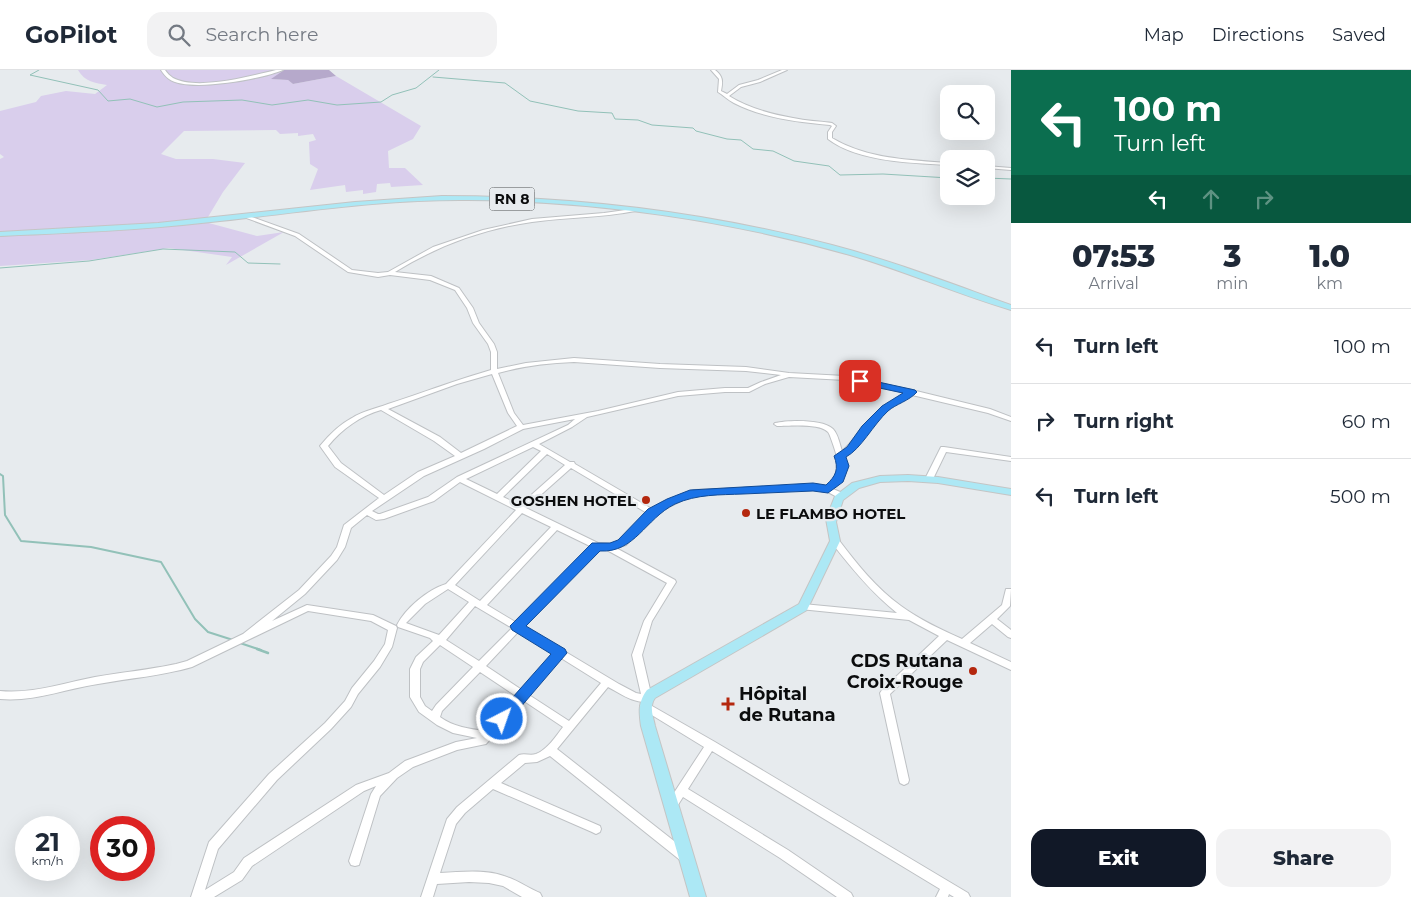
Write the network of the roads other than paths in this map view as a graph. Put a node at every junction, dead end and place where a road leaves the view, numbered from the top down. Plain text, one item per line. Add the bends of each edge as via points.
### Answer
1 (163, 70) edge
2 (281, 70) edge
3 (713, 70) edge
4 (785, 70) edge
5 (726, 96) junction
6 (940, 163) edge
7 (995, 168) edge
8 (1011, 169) edge
9 (633, 210) junction
10 (244, 216) junction
11 (0, 234) edge
12 (390, 273) junction
13 (1011, 308) edge
14 (494, 371) junction
15 (789, 375) junction
16 (912, 392) junction
17 (382, 408) junction
18 (586, 415) junction
19 (1011, 419) edge
20 (777, 424) dead end
21 (521, 427) junction
22 (534, 444) junction
23 (546, 451) junction
24 (460, 456) junction
25 (840, 456) junction
26 (1011, 459) edge
27 (571, 464) junction
28 (460, 479) junction
29 (929, 479) junction
30 (828, 490) junction
31 (1011, 492) edge
32 (842, 496) junction
33 (384, 498) junction
34 (498, 498) junction
35 (521, 509) junction
36 (367, 511) junction
37 (652, 512) junction
38 (556, 527) junction
39 (835, 542) junction
40 (601, 546) junction
41 (449, 586) junction
42 (1010, 590) edge
43 (478, 603) junction
44 (803, 607) junction
45 (909, 616) junction
46 (991, 618) junction
47 (517, 626) junction
48 (946, 635) junction
49 (1011, 635) edge
50 (246, 637) junction
51 (440, 640) junction
52 (963, 644) junction
53 (560, 653) junction
54 (1011, 666) edge
55 (478, 667) junction
56 (607, 682) junction
57 (0, 695) edge
58 (523, 696) junction
59 (646, 702) junction
60 (434, 718) junction
61 (569, 726) junction
62 (488, 735) junction
63 (711, 745) junction
64 (550, 750) junction
65 (393, 775) junction
66 (904, 780) dead end
67 (492, 784) junction
68 (681, 790) junction
69 (671, 806) junction
70 (596, 829) dead end
71 (686, 858) junction
72 (355, 861) dead end
73 (432, 879) junction
74 (944, 892) edge
75 (197, 897) edge
76 (204, 897) edge
77 (427, 897) edge
78 (536, 897) edge
79 (698, 897) edge
80 (847, 897) edge
81 (964, 897) edge

1 - 2 street via 174,81 194,85
3 - 5 street via 722,80 720,91
4 - 5 street via 740,86
5 - 6 street via 743,105 794,120 831,124 834,126 830,139 863,152 886,158
7 - 8 street
9 - 10 main road, RN 8 via 548,201 442,198 335,205
9 - 12 street via 500,227 462,238
9 - 13 main road, RN 8 via 805,240
10 - 11 main road, RN 8 via 130,227
10 - 12 street via 297,235 344,269 378,275
12 - 14 street via 431,278 457,290 491,344
14 - 15 street via 575,360 763,370
14 - 17 street
14 - 21 street via 511,413
15 - 16 street via 844,378
15 - 18 street via 749,390 678,394
16 - 19 street
16 - 25 street via 886,408 866,428 851,450
17 - 24 street
17 - 33 street via 357,418 324,446 338,465
18 - 21 street
18 - 22 street
20 - 25 street via 823,426 831,431
21 - 24 street
22 - 23 street
22 - 28 street
23 - 27 street
23 - 34 street
24 - 33 street via 421,474
25 - 30 street via 844,466 839,480
26 - 29 street via 944,449
27 - 35 street
27 - 37 street
28 - 34 street
28 - 36 street via 431,499 381,517
29 - 31 main road
29 - 32 main road via 875,479 852,487
30 - 32 street
30 - 37 street via 813,487 694,492
32 - 39 main road via 832,512
33 - 36 street
34 - 35 street
35 - 38 street
35 - 41 street
36 - 50 street via 347,527 334,558 302,592
37 - 40 street via 623,543
38 - 40 street
38 - 43 street
39 - 44 main road
39 - 45 street via 880,592
40 - 47 street
40 - 59 street via 672,582 648,621 637,655
41 - 43 street
41 - 51 street via 443,586 400,625
42 - 46 street via 1006,606
43 - 47 street
43 - 51 street
44 - 45 street
44 - 59 main road via 651,694
45 - 48 street
46 - 49 street
46 - 52 street
47 - 53 street
47 - 55 street
48 - 52 street
48 - 66 street via 885,694
50 - 57 street via 188,664 152,674 84,682 37,695
50 - 75 street via 306,608 373,618 393,628 389,645 348,704 273,778 213,846
51 - 55 street
51 - 60 street via 419,660 415,669 415,697 422,709
52 - 54 street
53 - 56 street
53 - 58 street
55 - 58 street
55 - 60 street via 439,708
56 - 59 street
56 - 61 street
58 - 61 street
58 - 62 street
59 - 63 street
59 - 69 main road
60 - 62 street via 457,731
61 - 64 street
62 - 65 street via 483,741 456,746 409,764
63 - 68 street
63 - 74 street
64 - 67 street via 539,758 522,758
64 - 71 street
65 - 72 street via 376,794
65 - 76 street via 360,788 322,812 248,862 238,876
67 - 70 street
67 - 73 street via 451,822
68 - 69 street
68 - 80 street
69 - 71 main road
71 - 79 main road
73 - 77 street
73 - 78 street via 468,877 503,880
74 - 81 street

